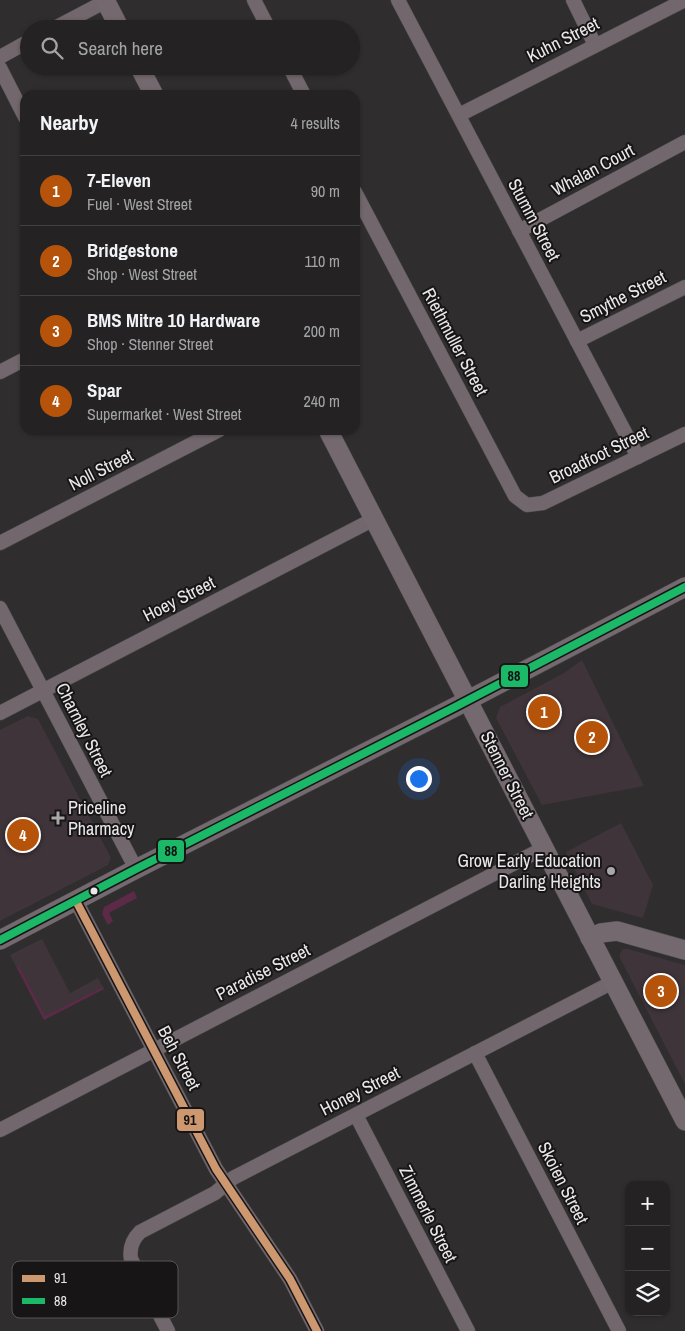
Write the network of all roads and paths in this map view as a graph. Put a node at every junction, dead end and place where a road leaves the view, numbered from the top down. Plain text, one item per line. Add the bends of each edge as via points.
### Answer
1 (105, 0) edge
2 (254, 0) edge
3 (398, 0) edge
4 (573, 0) edge
5 (685, 0) edge
6 (69, 20) edge
7 (115, 20) edge
8 (265, 20) edge
9 (595, 44) junction
10 (20, 46) edge
11 (0, 56) edge
12 (0, 68) edge
13 (144, 75) edge
14 (294, 75) edge
15 (152, 90) edge
16 (301, 90) edge
17 (20, 107) edge
18 (459, 115) junction
19 (685, 142) edge
20 (360, 202) edge
21 (519, 231) junction
22 (685, 287) edge
23 (578, 341) junction
24 (20, 362) edge
25 (0, 372) edge
26 (685, 434) edge
27 (209, 435) edge
28 (331, 435) edge
29 (638, 457) junction
30 (528, 505) joint
31 (374, 518) junction
32 (0, 543) edge
33 (685, 588) edge
34 (0, 608) edge
35 (43, 691) junction
36 (468, 700) junction
37 (0, 713) edge
38 (544, 848) junction
39 (136, 869) junction
40 (76, 901) junction
41 (590, 938) junction
42 (0, 940) edge
43 (685, 950) edge
44 (613, 982) junction
45 (154, 1050) junction
46 (475, 1053) junction
47 (356, 1114) junction
48 (685, 1121) edge
49 (0, 1130) edge
50 (226, 1184) junction
51 (132, 1261) edge
52 (161, 1318) edge
53 (168, 1331) edge
54 (317, 1331) edge
55 (468, 1331) edge
56 (618, 1331) edge

1 - 6 street
1 - 7 main road
2 - 8 street
3 - 18 street, Stumm Street
4 - 9 street
5 - 9 street, Kuhn Street
9 - 18 street, Kuhn Street
10 - 11 street
12 - 17 street
13 - 15 main road
14 - 16 street
18 - 21 street, Stumm Street
19 - 21 street, Whalan Court
20 - 30 street, Riethmuller Street via 515,496
21 - 23 street, Stumm Street
22 - 23 street, Smythe Street
23 - 29 street, Stumm Street
24 - 25 street
26 - 29 street, Broadfoot Street
27 - 32 street, Noll Street
28 - 31 main road, Stenner Street
29 - 30 street, Broadfoot Street via 542,503
31 - 35 street, Hoey Street
31 - 36 main road, Stenner Street
33 - 36 main road
34 - 35 street, Charnley Street
35 - 37 street, Hoey Street
35 - 39 street, Charnley Street
36 - 38 main road, Stenner Street
36 - 39 main road
38 - 41 main road, Stenner Street
38 - 45 street, Paradise Street
39 - 40 main road
40 - 42 main road
40 - 45 street, Beh Street
41 - 43 main road via 617,930
41 - 44 main road, Stenner Street
44 - 46 street, Honey Street
44 - 48 main road, Stenner Street
45 - 49 street, Paradise Street
45 - 50 street, Beh Street
46 - 47 street, Honey Street
46 - 56 street, Skoien Street
47 - 50 street, Honey Street
47 - 55 street, Zimmerle Street
50 - 51 street, Honey Street via 216,1193 140,1232 132,1242
50 - 54 street, Beh Street via 290,1279
52 - 53 street, Honey Street

